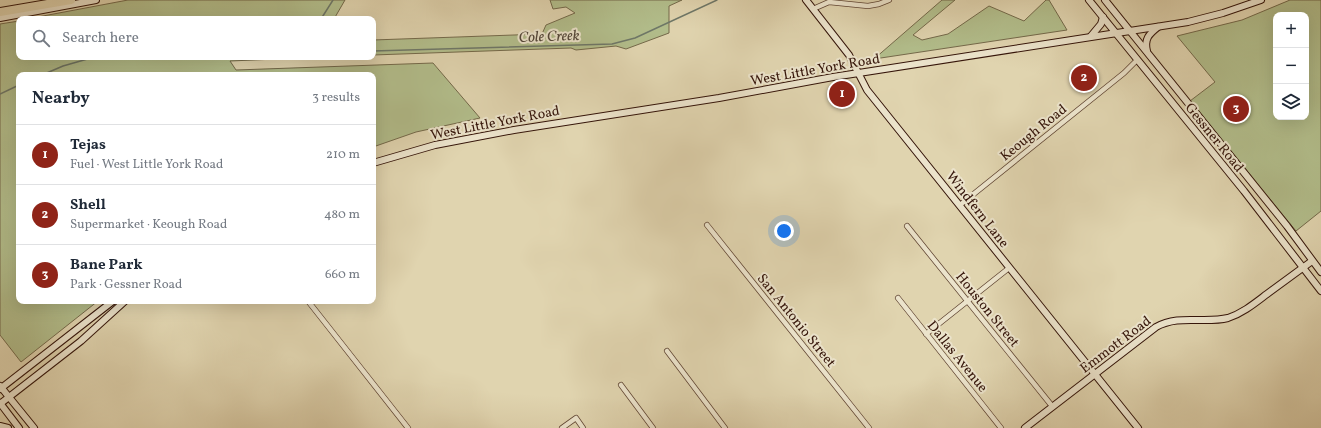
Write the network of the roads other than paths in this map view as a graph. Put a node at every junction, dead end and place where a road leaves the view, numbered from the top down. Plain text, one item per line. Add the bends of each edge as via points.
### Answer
1 (71, 0) edge
2 (96, 0) edge
3 (806, 0) edge
4 (889, 0) edge
5 (1089, 0) edge
6 (1105, 0) edge
7 (1256, 1) edge
8 (813, 9) junction
9 (0, 12) edge
10 (1102, 17) junction
11 (0, 18) edge
12 (1159, 27) junction
13 (1129, 30) junction
14 (1115, 33) junction
15 (1091, 36) junction
16 (1147, 52) junction
17 (1137, 60) junction
18 (859, 73) junction
19 (1194, 111) junction
20 (1184, 119) junction
21 (376, 162) edge
22 (1253, 183) junction
23 (1244, 191) junction
24 (960, 204) junction
25 (707, 225) dead end
26 (907, 226) dead end
27 (1287, 226) junction
28 (1277, 233) junction
29 (1312, 261) junction
30 (1009, 268) junction
31 (1302, 268) junction
32 (1321, 272) edge
33 (1321, 291) edge
34 (898, 298) dead end
35 (968, 302) junction
36 (109, 304) edge
37 (122, 304) edge
38 (310, 304) edge
39 (926, 334) junction
40 (667, 351) dead end
41 (1094, 374) junction
42 (621, 385) dead end
43 (1, 387) edge
44 (9, 397) junction
45 (0, 404) edge
46 (1052, 406) junction
47 (0, 426) edge
48 (8, 428) edge
49 (19, 428) edge
50 (34, 428) edge
51 (408, 428) edge
52 (562, 428) edge
53 (583, 428) edge
54 (653, 428) edge
55 (726, 428) edge
56 (869, 428) edge
57 (1002, 428) edge
58 (1025, 428) edge
59 (1138, 428) edge

1 - 9 highway
2 - 11 main road
3 - 8 main road, Windfern Lane
4 - 8 street via 868,6 829,2
5 - 10 main road, Gessner Road
6 - 13 main road, Gessner Road
7 - 12 main road, West Little York Road via 1223,13
8 - 18 main road, Windfern Lane via 849,55
10 - 14 main road, Gessner Road
10 - 15 main road via 1102,22
12 - 13 main road, West Little York Road
12 - 16 main road via 1146,39
13 - 14 main road, West Little York Road
13 - 16 main road, Gessner Road
14 - 15 main road, West Little York Road
14 - 17 main road, Gessner Road
15 - 18 main road, West Little York Road
16 - 19 main road, Gessner Road
17 - 20 main road, Gessner Road
17 - 24 street, Keough Road
18 - 21 main road, West Little York Road via 480,136 435,145
18 - 24 main road, Windfern Lane via 867,90
19 - 20 main road
19 - 22 main road, Gessner Road
20 - 23 main road, Gessner Road
22 - 23 main road
22 - 27 main road, Gessner Road
23 - 28 main road, Gessner Road
24 - 30 main road, Windfern Lane
25 - 56 street, San Antonio Street
26 - 35 street, Houston Street
27 - 28 main road
27 - 29 main road, Gessner Road
28 - 31 main road, Gessner Road
29 - 31 main road, Emmott Road
29 - 32 main road, Gessner Road
30 - 35 street
30 - 41 main road, Windfern Lane
31 - 33 main road, Gessner Road
31 - 41 main road, Emmott Road via 1236,315 1214,320 1176,320 1159,325
34 - 39 street, Dallas Avenue
35 - 39 street
35 - 46 street, Houston Street
36 - 43 main road
37 - 44 main road via 81,341
38 - 51 street
39 - 57 street, Dallas Avenue
40 - 55 street
41 - 46 main road, Emmott Road
41 - 59 main road, Windfern Lane
42 - 54 street
43 - 44 main road
44 - 45 main road
44 - 50 main road
45 - 49 main road
46 - 58 main road, Emmott Road
47 - 48 main road
52 - 53 street via 576,418

